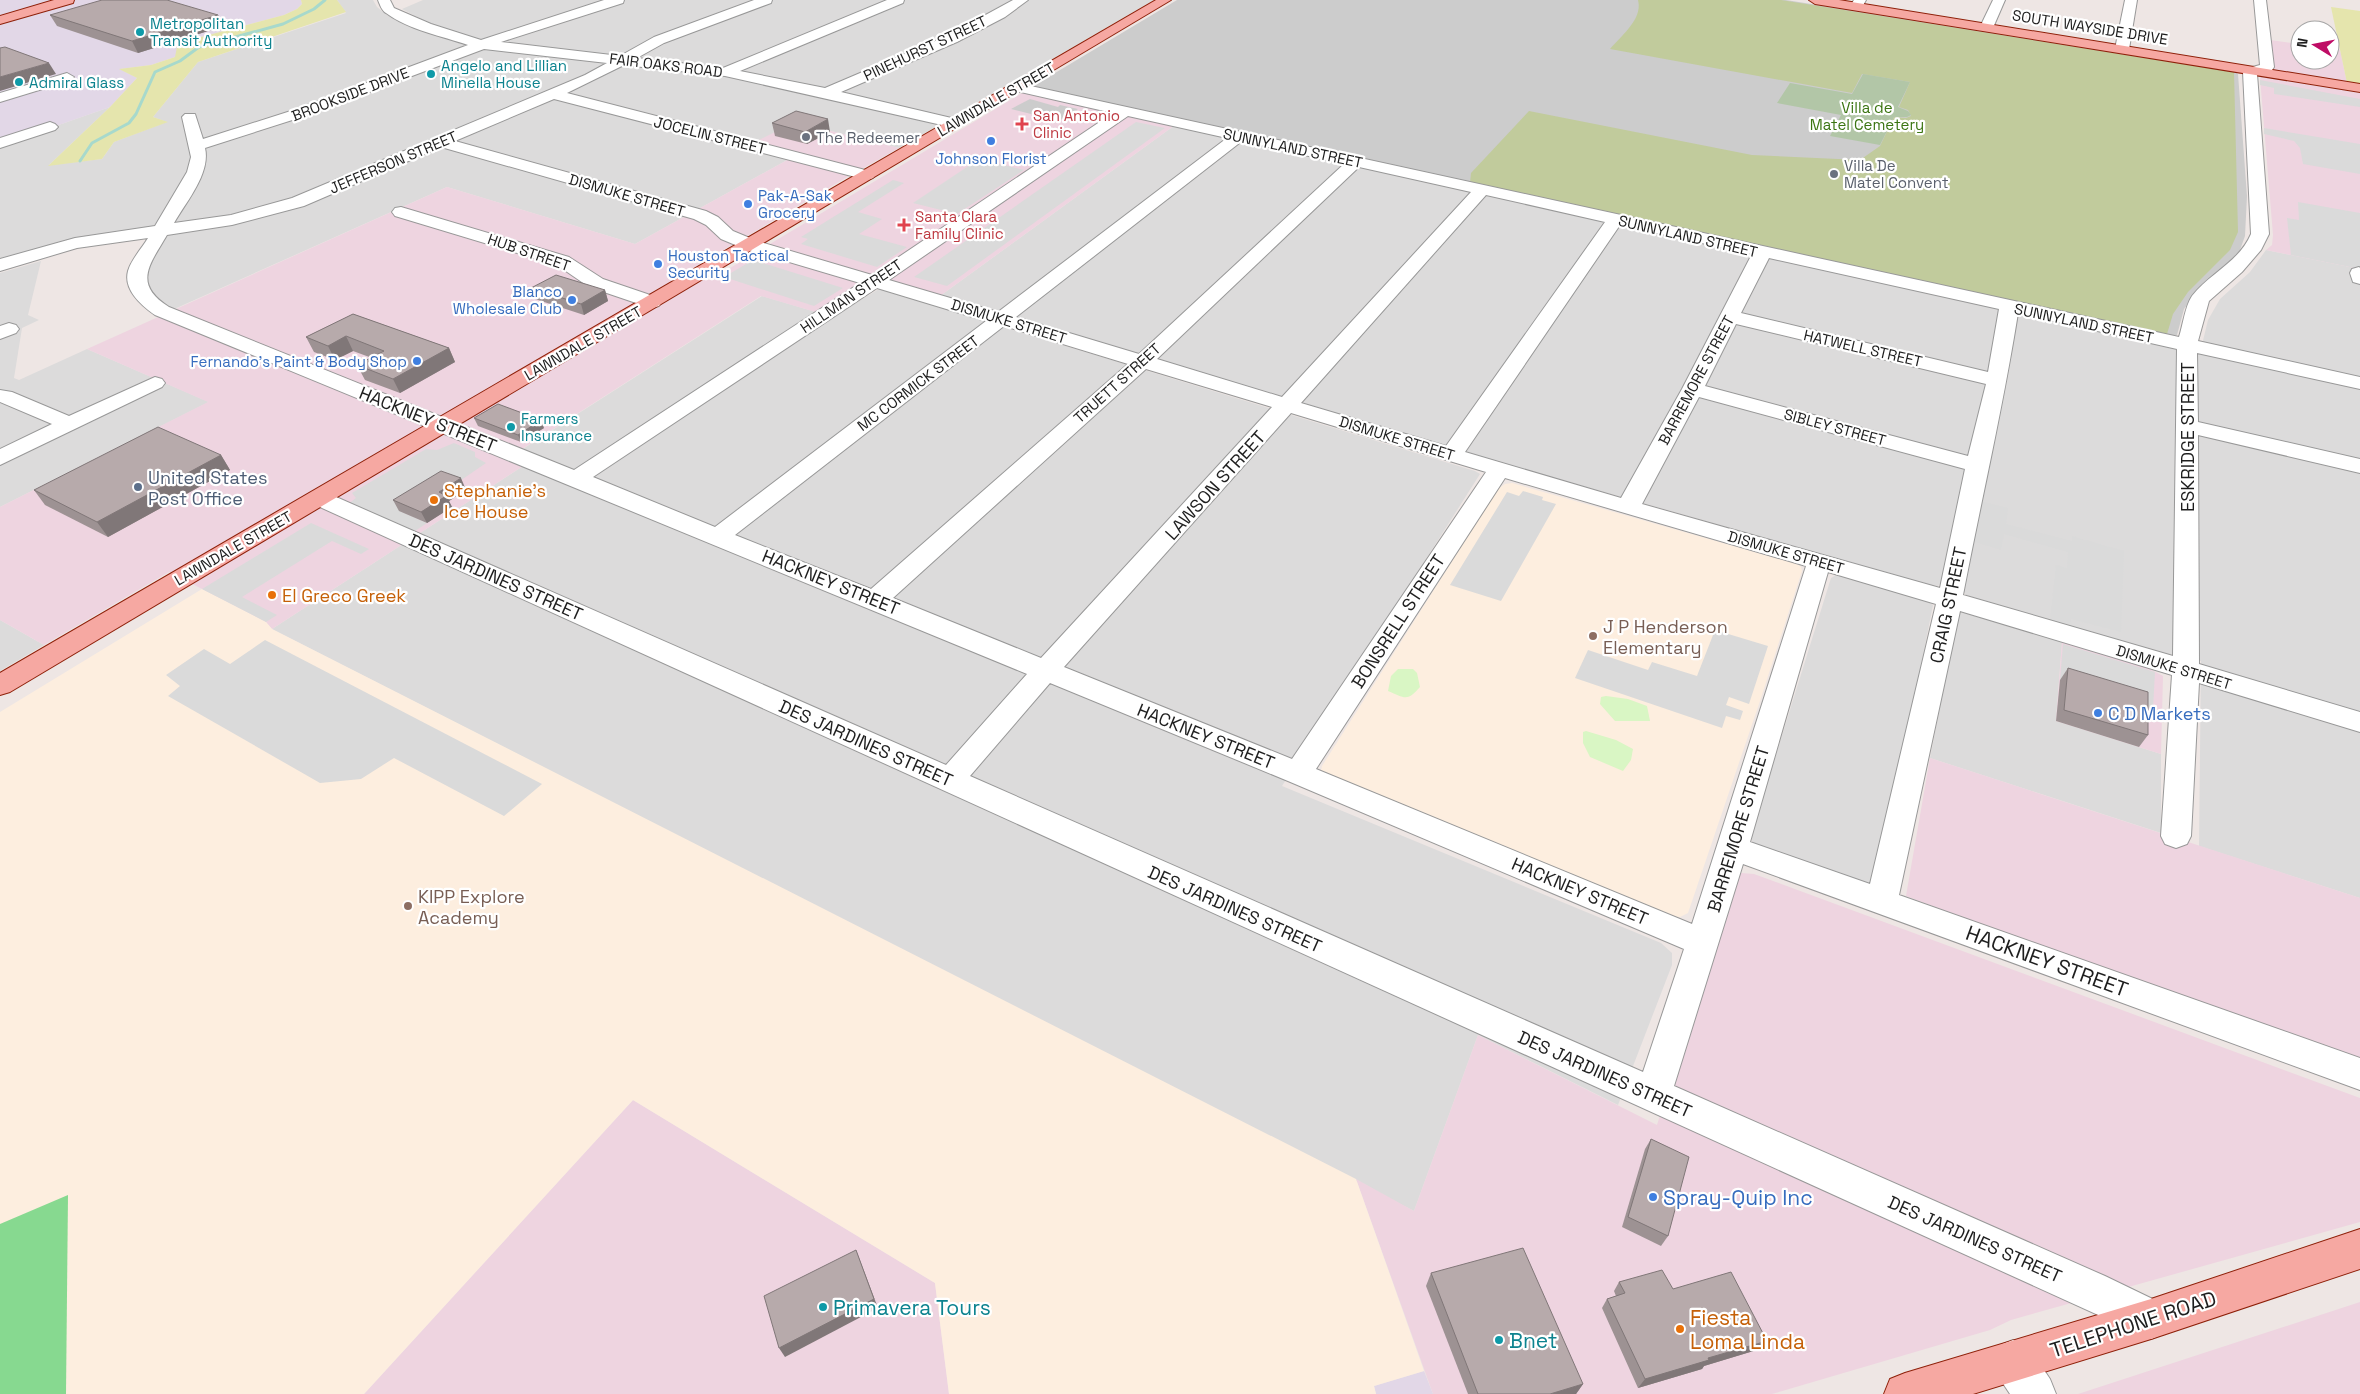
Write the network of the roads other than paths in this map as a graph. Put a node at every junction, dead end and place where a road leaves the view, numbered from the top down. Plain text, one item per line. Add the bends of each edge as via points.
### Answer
1 (54, 0) edge
2 (68, 0) edge
3 (384, 0) edge
4 (573, 0) edge
5 (618, 0) edge
6 (766, 0) edge
7 (898, 0) edge
8 (1022, 0) edge
9 (1165, 0) edge
10 (1815, 0) edge
11 (1998, 0) edge
12 (2131, 0) edge
13 (2260, 0) edge
14 (1858, 3) edge
15 (587, 8) junction
16 (0, 16) edge
17 (0, 20) edge
18 (1987, 27) junction
19 (480, 44) junction
20 (2122, 49) junction
21 (625, 59) junction
22 (2258, 70) junction
23 (725, 72) junction
24 (68, 77) dead end
25 (1017, 87) junction
26 (2360, 88) edge
27 (826, 92) junction
28 (553, 94) junction
29 (0, 98) edge
30 (1125, 111) junction
31 (190, 117) dead end
32 (955, 123) junction
33 (50, 127) dead end
34 (1238, 137) junction
35 (441, 142) junction
36 (0, 143) edge
37 (196, 146) junction
38 (1355, 162) junction
39 (867, 175) junction
40 (1481, 191) junction
41 (402, 212) dead end
42 (1615, 220) junction
43 (161, 230) junction
44 (751, 245) junction
45 (1762, 252) junction
46 (3, 271) edge
47 (875, 281) junction
48 (652, 302) junction
49 (2009, 307) junction
50 (1730, 316) junction
51 (1002, 318) junction
52 (2187, 344) junction
53 (1141, 362) junction
54 (1997, 380) junction
55 (155, 383) dead end
56 (2360, 383) edge
57 (1693, 389) junction
58 (0, 396) edge
59 (1288, 404) junction
60 (69, 424) junction
61 (442, 425) junction
62 (2188, 426) junction
63 (1452, 454) junction
64 (0, 458) edge
65 (1977, 465) junction
66 (2360, 466) edge
67 (1500, 470) junction
68 (575, 480) junction
69 (319, 498) junction
70 (1628, 507) junction
71 (717, 537) junction
72 (1819, 562) junction
73 (1950, 599) junction
74 (875, 600) junction
75 (2186, 670) junction
76 (1045, 671) junction
77 (0, 685) edge
78 (2360, 722) edge
79 (1298, 773) junction
80 (950, 781) junction
81 (2176, 836) dead end
82 (1734, 848) junction
83 (1882, 901) junction
84 (1703, 943) junction
85 (2360, 1074) edge
86 (1653, 1096) junction
87 (2360, 1249) edge
88 (2151, 1319) junction
89 (2013, 1361) junction
90 (1905, 1394) edge
91 (2036, 1394) edge

1 - 16 main road
2 - 17 main road
3 - 19 street, FAIR OAKS ROAD via 389,10 399,15
4 - 15 street
5 - 15 street, BROOKSIDE DRIVE
6 - 21 street, JEFFERSON STREET via 672,34
7 - 23 street
8 - 27 street, PINEHURST STREET via 942,43
9 - 25 main road, LAWNDALE STREET
10 - 14 main road, SOUTH WAYSIDE DRIVE
11 - 18 street
12 - 20 street
13 - 22 street via 2267,67
14 - 18 main road, SOUTH WAYSIDE DRIVE
15 - 19 street, BROOKSIDE DRIVE
18 - 20 main road, SOUTH WAYSIDE DRIVE
19 - 21 street, FAIR OAKS ROAD
19 - 37 street, BROOKSIDE DRIVE via 257,129
20 - 22 main road, SOUTH WAYSIDE DRIVE
21 - 23 street, FAIR OAKS ROAD
21 - 28 street, JEFFERSON STREET
22 - 26 main road, SOUTH WAYSIDE DRIVE
22 - 52 street, ESKRIDGE STREET via 2250,72 2260,234 2255,246 2235,268 2200,299
23 - 27 street, FAIR OAKS ROAD
24 - 29 street
25 - 30 street, SUNNYLAND STREET
25 - 32 main road, LAWNDALE STREET
27 - 32 street, FAIR OAKS ROAD
28 - 35 street, JEFFERSON STREET
28 - 39 street, JOCELIN STREET
30 - 34 street, SUNNYLAND STREET
30 - 47 street, HILLMAN STREET
31 - 37 street, HACKNEY STREET
32 - 39 main road, LAWNDALE STREET
33 - 36 street
34 - 38 street, SUNNYLAND STREET
34 - 51 street, MC CORMICK STREET
35 - 43 street, JEFFERSON STREET via 282,208 232,220
35 - 44 street, DISMUKE STREET via 700,216 712,221 727,235
37 - 43 street, HACKNEY STREET via 199,157 195,172
38 - 40 street, SUNNYLAND STREET
38 - 53 street, TRUETT STREET
39 - 44 main road, LAWNDALE STREET
40 - 42 street, SUNNYLAND STREET
40 - 59 street, LAWSON STREET
41 - 48 street, HUB STREET via 562,261 596,283
42 - 45 street, SUNNYLAND STREET
42 - 63 street
43 - 46 street, JEFFERSON STREET via 75,243
43 - 61 street, HACKNEY STREET via 137,271 141,295 150,304
44 - 47 street, DISMUKE STREET
44 - 48 main road, LAWNDALE STREET
45 - 49 street, SUNNYLAND STREET
45 - 50 street, BARREMORE STREET
47 - 51 street, DISMUKE STREET
47 - 68 street, HILLMAN STREET
48 - 61 main road, LAWNDALE STREET
49 - 52 street, SUNNYLAND STREET
49 - 54 street, CRAIG STREET
50 - 54 street, HATWELL STREET
50 - 57 street, BARREMORE STREET
51 - 53 street, DISMUKE STREET
51 - 71 street, MC CORMICK STREET
52 - 56 street, SUNNYLAND STREET
52 - 62 street, ESKRIDGE STREET
53 - 59 street, DISMUKE STREET
53 - 74 street, TRUETT STREET
54 - 65 street, CRAIG STREET
55 - 60 street
57 - 65 street, SIBLEY STREET
57 - 70 street, BARREMORE STREET
58 - 60 street
59 - 63 street, DISMUKE STREET
59 - 76 street, LAWSON STREET
60 - 64 street
61 - 68 street, HACKNEY STREET
61 - 69 main road, LAWNDALE STREET
62 - 66 street
62 - 75 street, ESKRIDGE STREET
63 - 67 street, DISMUKE STREET
65 - 73 street, CRAIG STREET
67 - 70 street, DISMUKE STREET
67 - 79 street, BONSRELL STREET
68 - 71 street, HACKNEY STREET
69 - 77 main road, LAWNDALE STREET
69 - 80 street, DES JARDINES STREET
70 - 72 street, DISMUKE STREET
71 - 74 street, HACKNEY STREET
72 - 73 street, DISMUKE STREET
72 - 82 street, BARREMORE STREET
73 - 75 street, DISMUKE STREET
73 - 83 street, CRAIG STREET
74 - 76 street, HACKNEY STREET
75 - 78 street, DISMUKE STREET
75 - 81 street, ESKRIDGE STREET
76 - 79 street, HACKNEY STREET
76 - 80 street, LAWSON STREET
79 - 84 street, HACKNEY STREET
80 - 86 street, DES JARDINES STREET
82 - 83 street, HACKNEY STREET
82 - 84 street, BARREMORE STREET
83 - 85 street, HACKNEY STREET
84 - 86 street, BARREMORE STREET
86 - 88 street, DES JARDINES STREET
87 - 88 main road, TELEPHONE ROAD
88 - 89 main road, TELEPHONE ROAD
89 - 90 main road, TELEPHONE ROAD
89 - 91 street

